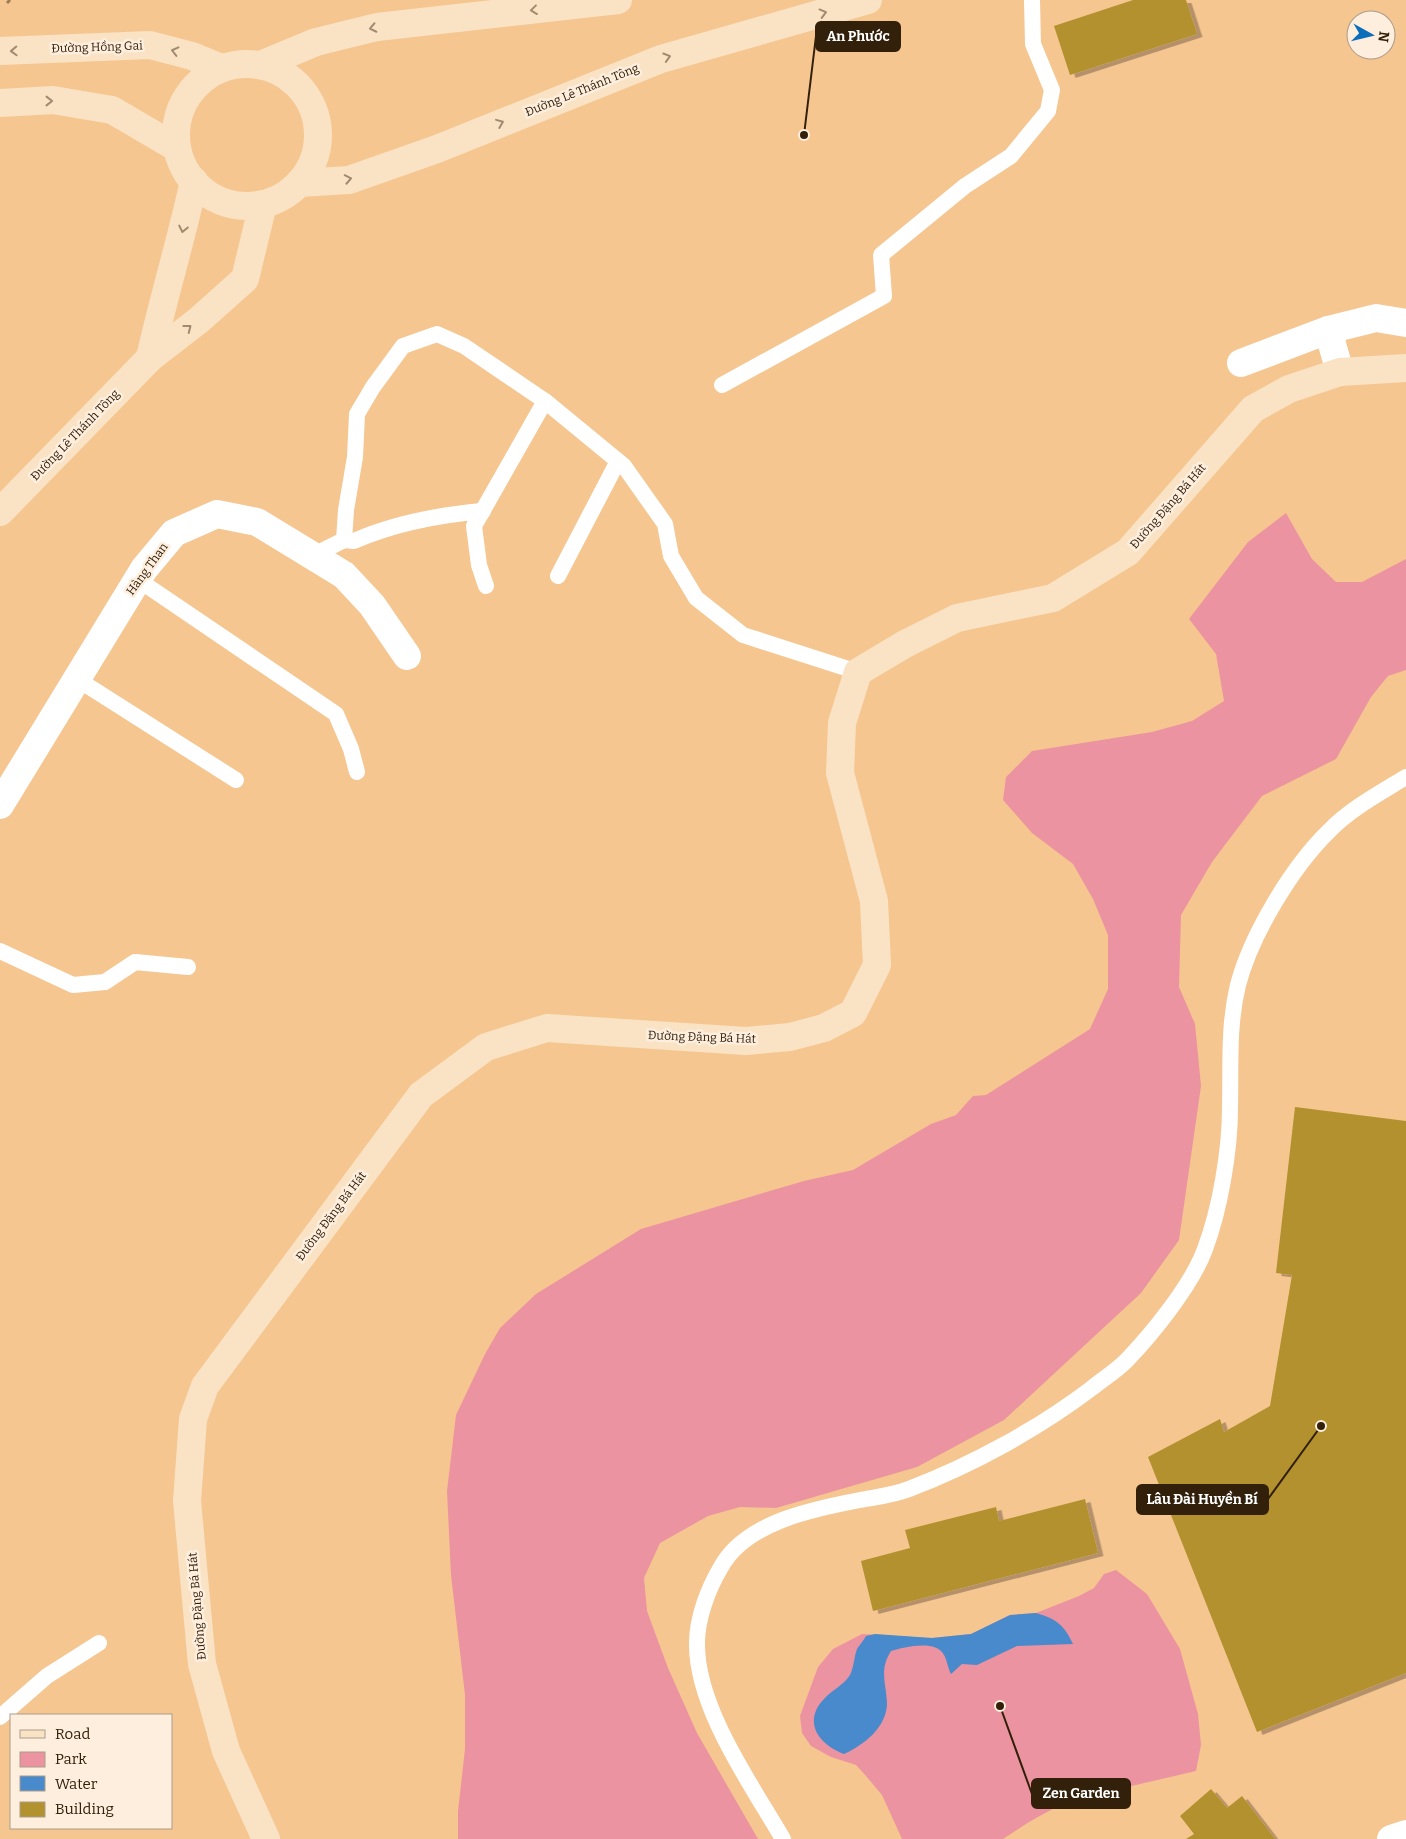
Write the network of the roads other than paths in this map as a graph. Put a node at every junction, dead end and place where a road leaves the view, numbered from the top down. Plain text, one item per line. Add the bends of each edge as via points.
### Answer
1 (618, 0) edge
2 (868, 0) edge
3 (1032, 0) edge
4 (0, 51) edge
5 (263, 64) junction
6 (221, 68) junction
7 (0, 103) edge
8 (178, 148) junction
9 (194, 181) junction
10 (299, 183) junction
11 (263, 204) junction
12 (1406, 323) edge
13 (1328, 330) junction
14 (150, 358) junction
15 (1241, 363) dead end
16 (1406, 368) edge
17 (1340, 372) junction
18 (722, 385) dead end
19 (545, 401) junction
20 (618, 461) junction
21 (483, 511) junction
22 (0, 512) edge
23 (344, 540) junction
24 (312, 556) junction
25 (558, 576) dead end
26 (137, 579) junction
27 (486, 586) dead end
28 (407, 656) dead end
29 (858, 672) junction
30 (77, 678) junction
31 (357, 772) dead end
32 (1406, 777) edge
33 (236, 780) dead end
34 (0, 804) edge
35 (0, 952) edge
36 (188, 967) dead end
37 (99, 1643) dead end
38 (0, 1717) edge
39 (1406, 1834) edge
40 (266, 1839) edge
41 (783, 1839) edge
42 (1391, 1839) edge

1 -> 5 street via 378,27 316,42
10 -> 2 street, Đường Lê Thánh Tông via 349,180 437,149 661,59
3 - 18 lane via 1033,44 1052,90 1048,111 1011,156 965,186 881,255 884,296
6 -> 4 street, Đường Hồng Gai via 150,45
5 - 6 street via 242,63
5 - 10 street via 283,72 300,86 311,103 318,145 312,165
6 - 8 street via 188,94 179,113
7 -> 8 street via 53,100 112,110
8 - 9 street via 178,156
9 - 11 street via 221,202 242,206
9 -> 14 street
10 - 11 street via 283,197
14 -> 11 street, Đường Lê Thánh Tông via 244,279
12 - 13 street via 1376,318
13 - 15 street
13 - 17 street
14 - 22 street, Đường Lê Thánh Tông
16 - 17 street, Đường Đặng Bá Hát
17 - 29 street, Đường Đặng Bá Hát via 1289,389 1253,409 1128,552 1053,598 957,618
19 - 20 lane
19 - 21 lane
19 - 23 lane via 464,346 437,334 403,346 356,414 355,457
20 - 25 lane
20 - 29 lane via 665,524 671,556 696,598 743,635
21 - 23 lane via 428,518 373,533 354,542
21 - 27 lane via 474,526 479,565
23 - 24 lane
24 - 26 street, Hàng Than via 257,522 217,514 174,533
24 - 28 street, Hàng Than via 344,574 383,620
26 - 30 street, Hàng Than
26 - 31 lane via 336,714
29 - 40 street, Đường Đặng Bá Hát via 842,723 840,773 874,901 878,964 853,1012 824,1028 746,1041 547,1028 486,1047 421,1095 204,1386 193,1419 187,1501 202,1664 226,1750
30 - 33 lane
30 - 34 street, Hàng Than
32 - 41 lane via 1330,829 1302,862 1275,902 1238,984 1230,1035 1230,1112 1220,1201 1204,1252 1170,1308 1124,1364 1059,1413 996,1449 906,1490 788,1519 750,1535 722,1564 703,1606 697,1642 701,1679 713,1714
35 - 36 lane via 73,985 105,982 135,962
37 - 38 lane via 47,1676
39 - 42 street

